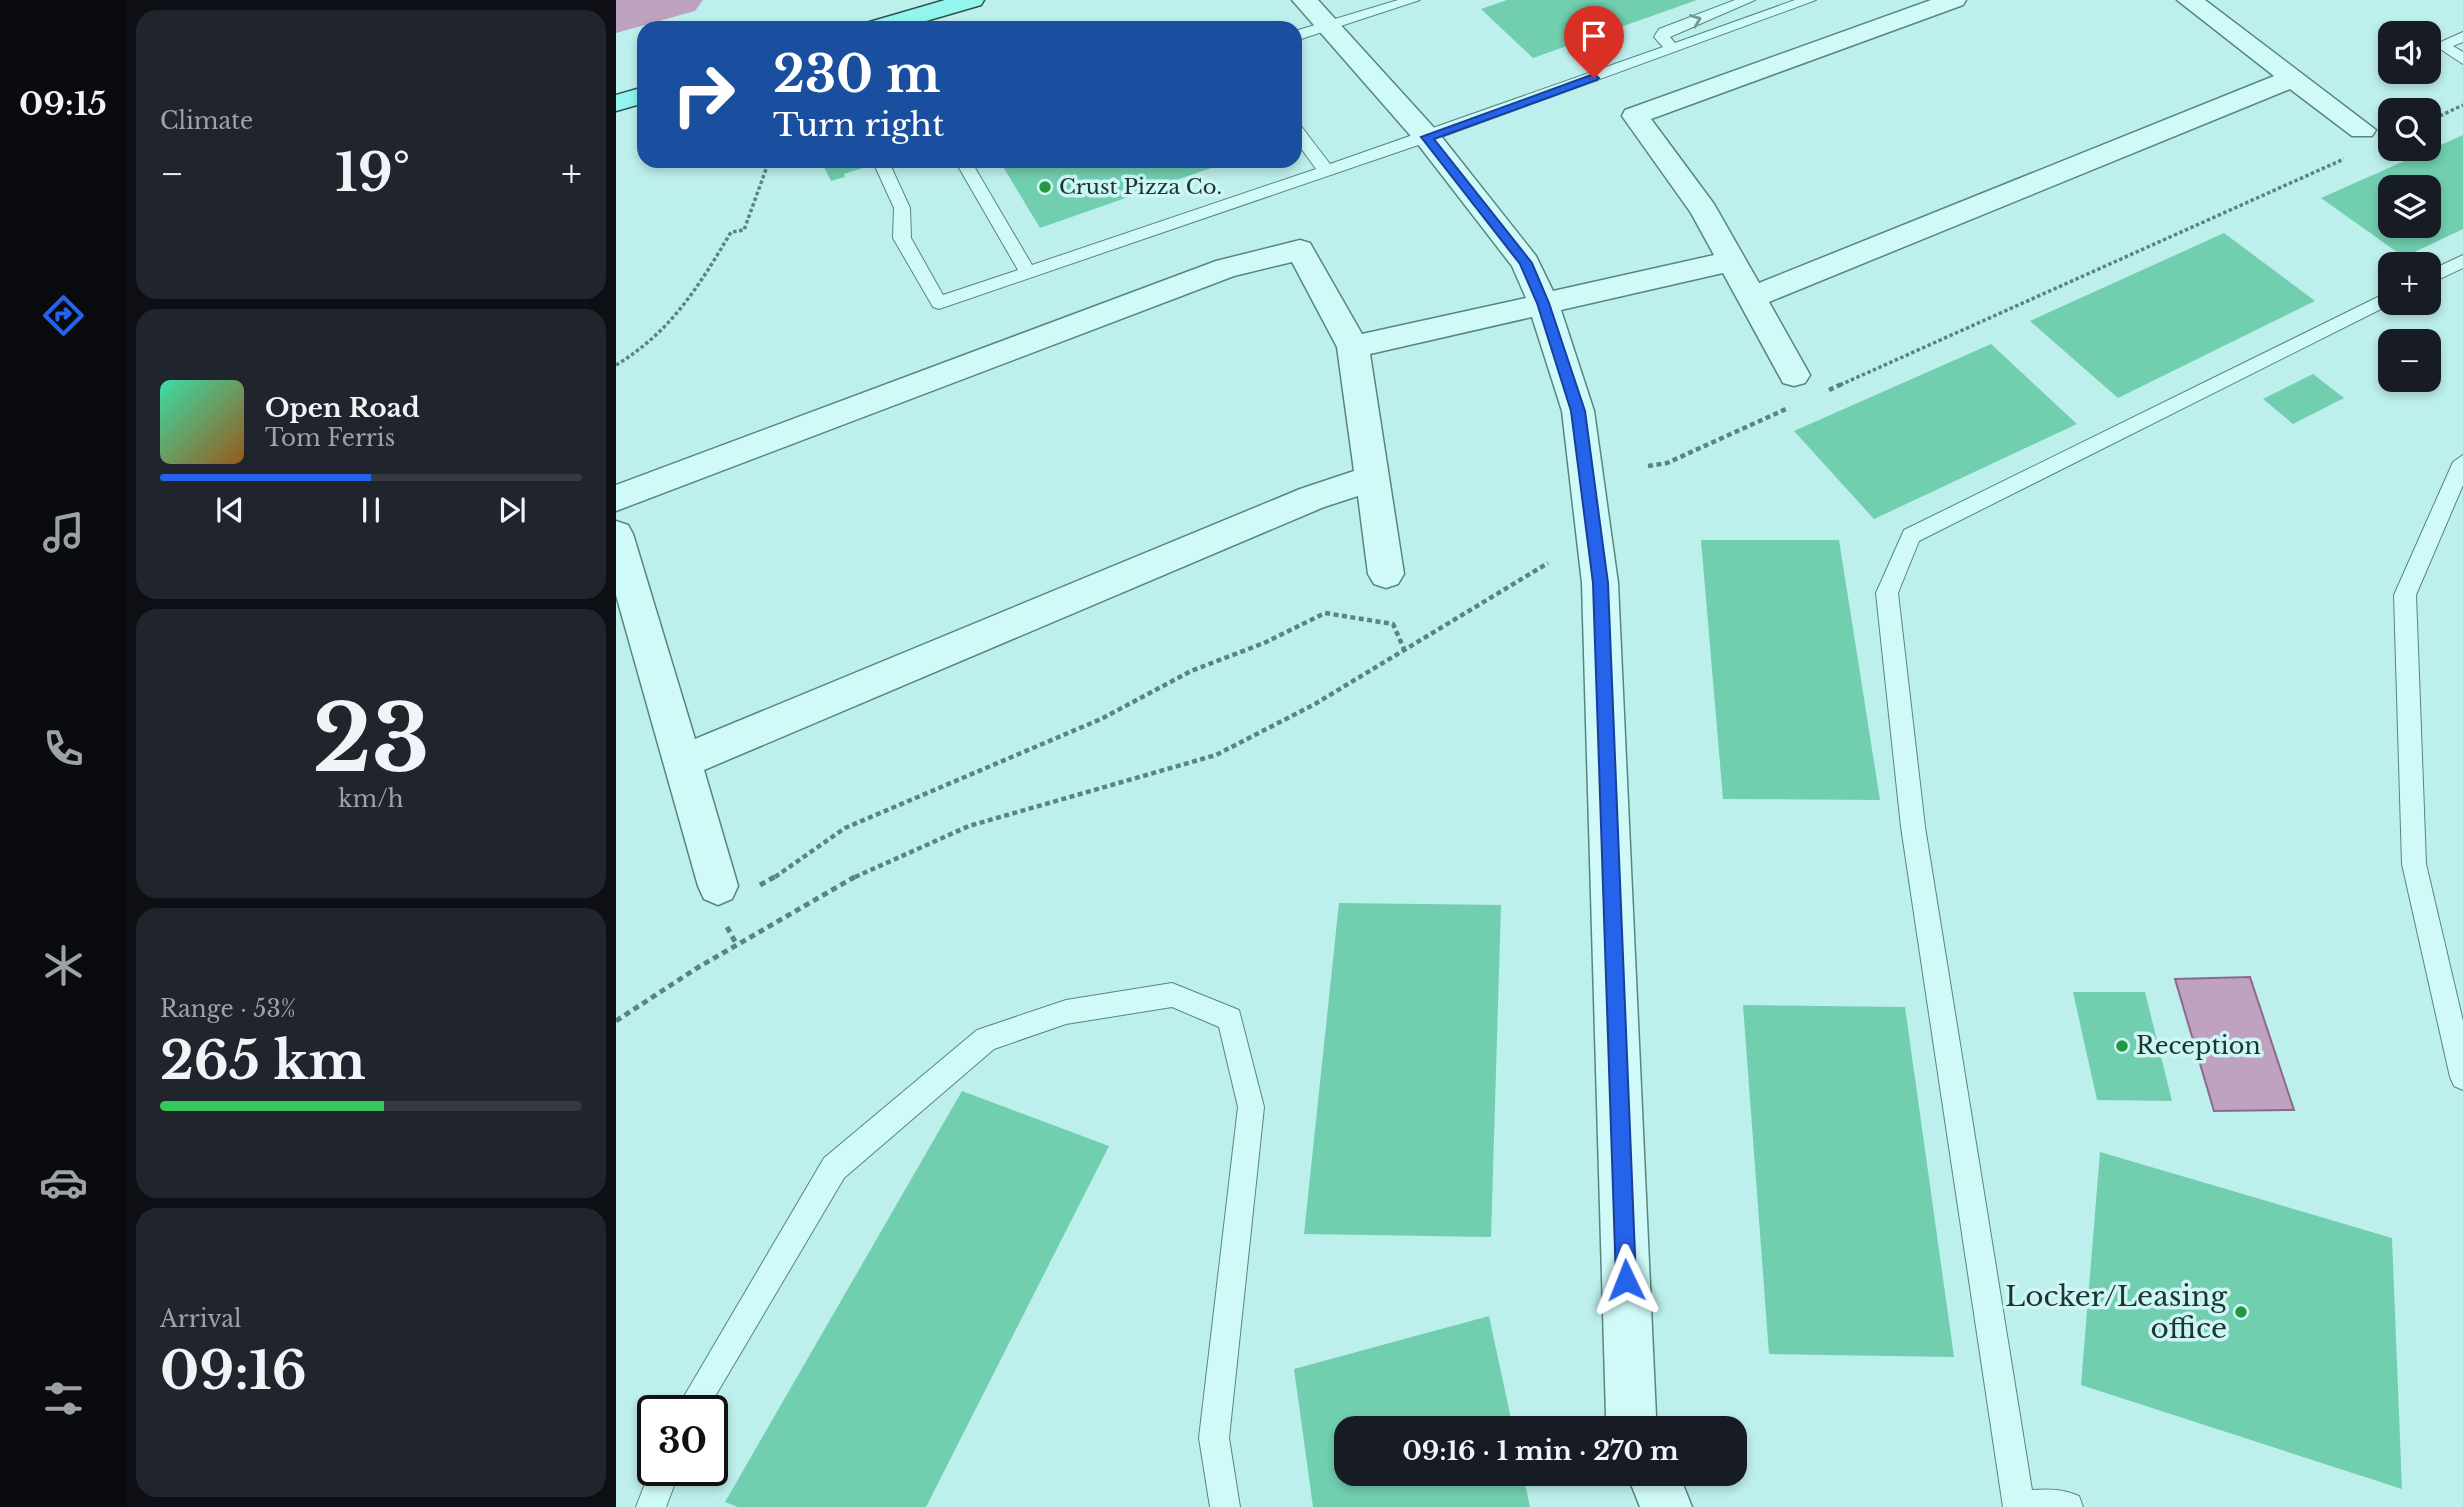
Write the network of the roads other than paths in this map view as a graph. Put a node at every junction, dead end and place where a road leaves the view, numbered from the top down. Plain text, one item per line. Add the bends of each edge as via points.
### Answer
1 (972, 0) edge
2 (1304, 0) edge
3 (1413, 0) edge
4 (1748, 0) edge
5 (1762, 0) edge
6 (1809, 0) edge
7 (1954, 0) edge
8 (2189, 0) edge
9 (1776, 12) junction
10 (899, 21) edge
11 (1327, 26) junction
12 (1302, 34) edge
13 (2463, 37) edge
14 (1672, 49) junction
15 (2463, 59) edge
16 (2293, 78) junction
17 (637, 97) edge
18 (616, 103) edge
19 (2362, 130) dead end
20 (1427, 137) junction
21 (1302, 138) edge
22 (884, 168) edge
23 (967, 168) edge
24 (1327, 172) junction
25 (902, 208) joint
26 (1732, 261) junction
27 (2463, 261) edge
28 (2441, 272) edge
29 (1028, 273) junction
30 (1752, 297) junction
31 (1543, 303) junction
32 (2378, 303) edge
33 (1353, 347) junction
34 (1794, 375) dead end
35 (2463, 462) edge
36 (1371, 478) junction
37 (616, 499) edge
38 (616, 534) edge
39 (1387, 574) dead end
40 (680, 763) junction
41 (733, 888) road end
42 (2463, 1077) edge
43 (700, 1395) edge
44 (1631, 1416) edge
45 (659, 1486) edge
46 (1658, 1486) edge
47 (650, 1507) edge
48 (1225, 1507) edge
49 (1667, 1507) edge
50 (2018, 1507) edge
51 (2068, 1507) edge

1 - 10 main road
2 - 11 street
3 - 11 lane
14 -> 4 lane via 1662,37 1664,32
5 - 9 lane
6 - 9 lane
7 - 26 street via 1635,116 1704,210
8 - 16 street
9 - 14 lane
11 - 12 lane
11 - 20 street
13 - 15 lane via 2442,45
14 - 20 lane
16 - 19 street
16 - 30 street
17 - 18 main road
20 - 24 lane
20 - 31 street via 1525,263
21 - 24 lane
22 - 25 lane
23 - 29 lane
24 - 29 lane
25 - 29 lane via 902,238 939,303
26 - 30 street
26 - 31 street
27 - 28 lane
30 - 34 street
31 - 33 street
31 - 44 street via 1578,411 1600,583
32 - 50 lane via 1911,537 1887,593 1916,847
33 - 36 street
33 - 37 street via 1300,250 1226,268
35 - 42 lane via 2405,596 2414,863
36 - 39 street
36 - 40 street via 1312,498
38 - 40 street
40 - 41 street
43 - 48 lane via 834,1168 986,1038 1066,1012 1172,995 1230,1019 1251,1107 1214,1438
45 - 47 lane
46 - 49 street
50 - 51 lane

